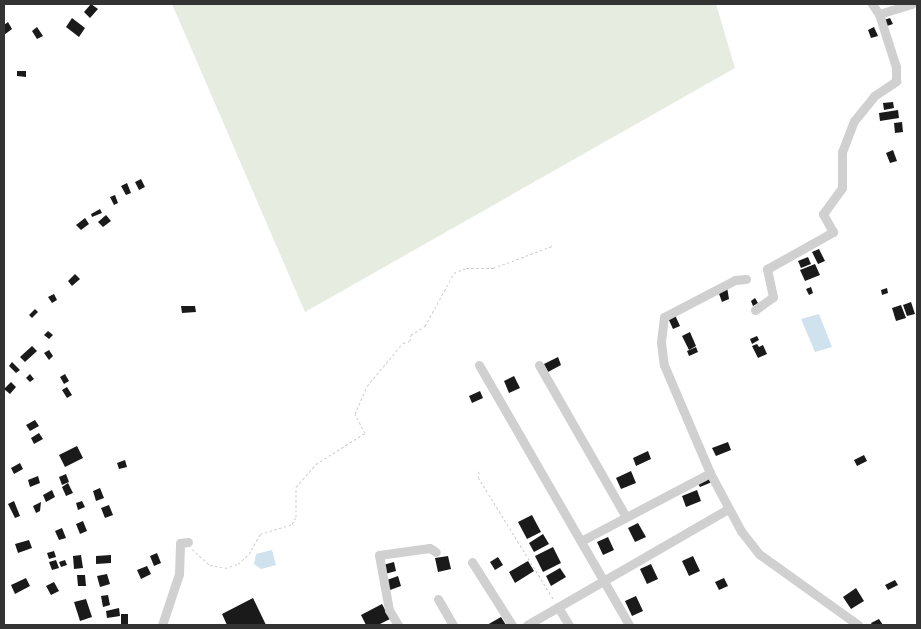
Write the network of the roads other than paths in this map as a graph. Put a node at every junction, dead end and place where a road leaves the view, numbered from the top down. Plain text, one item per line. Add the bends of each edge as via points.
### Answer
1 (872, 4) edge
2 (911, 4) edge
3 (878, 14) junction
4 (746, 279) dead end
5 (755, 310) dead end
6 (479, 365) dead end
7 (539, 365) dead end
8 (710, 473) junction
9 (728, 509) junction
10 (626, 517) junction
11 (581, 541) junction
12 (188, 542) road end
13 (436, 552) dead end
14 (472, 562) dead end
15 (604, 581) junction
16 (438, 599) dead end
17 (558, 607) junction
18 (162, 625) edge
19 (398, 625) edge
20 (453, 625) edge
21 (512, 625) edge
22 (527, 625) edge
23 (569, 625) edge
24 (629, 625) edge
25 (858, 625) edge

1 - 3 street
2 - 3 street
3 - 5 street via 896,67 896,80 874,96 854,121 842,152 842,188 823,214 833,232 767,269 773,296
4 - 8 street via 735,280 668,314 663,322 664,365
6 - 11 street
7 - 10 street
8 - 9 street
8 - 10 street
9 - 15 street
9 - 25 street via 758,554
10 - 11 street
11 - 15 street
12 - 18 street via 180,543 180,574
13 - 19 street via 430,548 379,555 389,610
14 - 21 street
15 - 17 street
15 - 24 street
16 - 20 street
17 - 22 street
17 - 23 street

